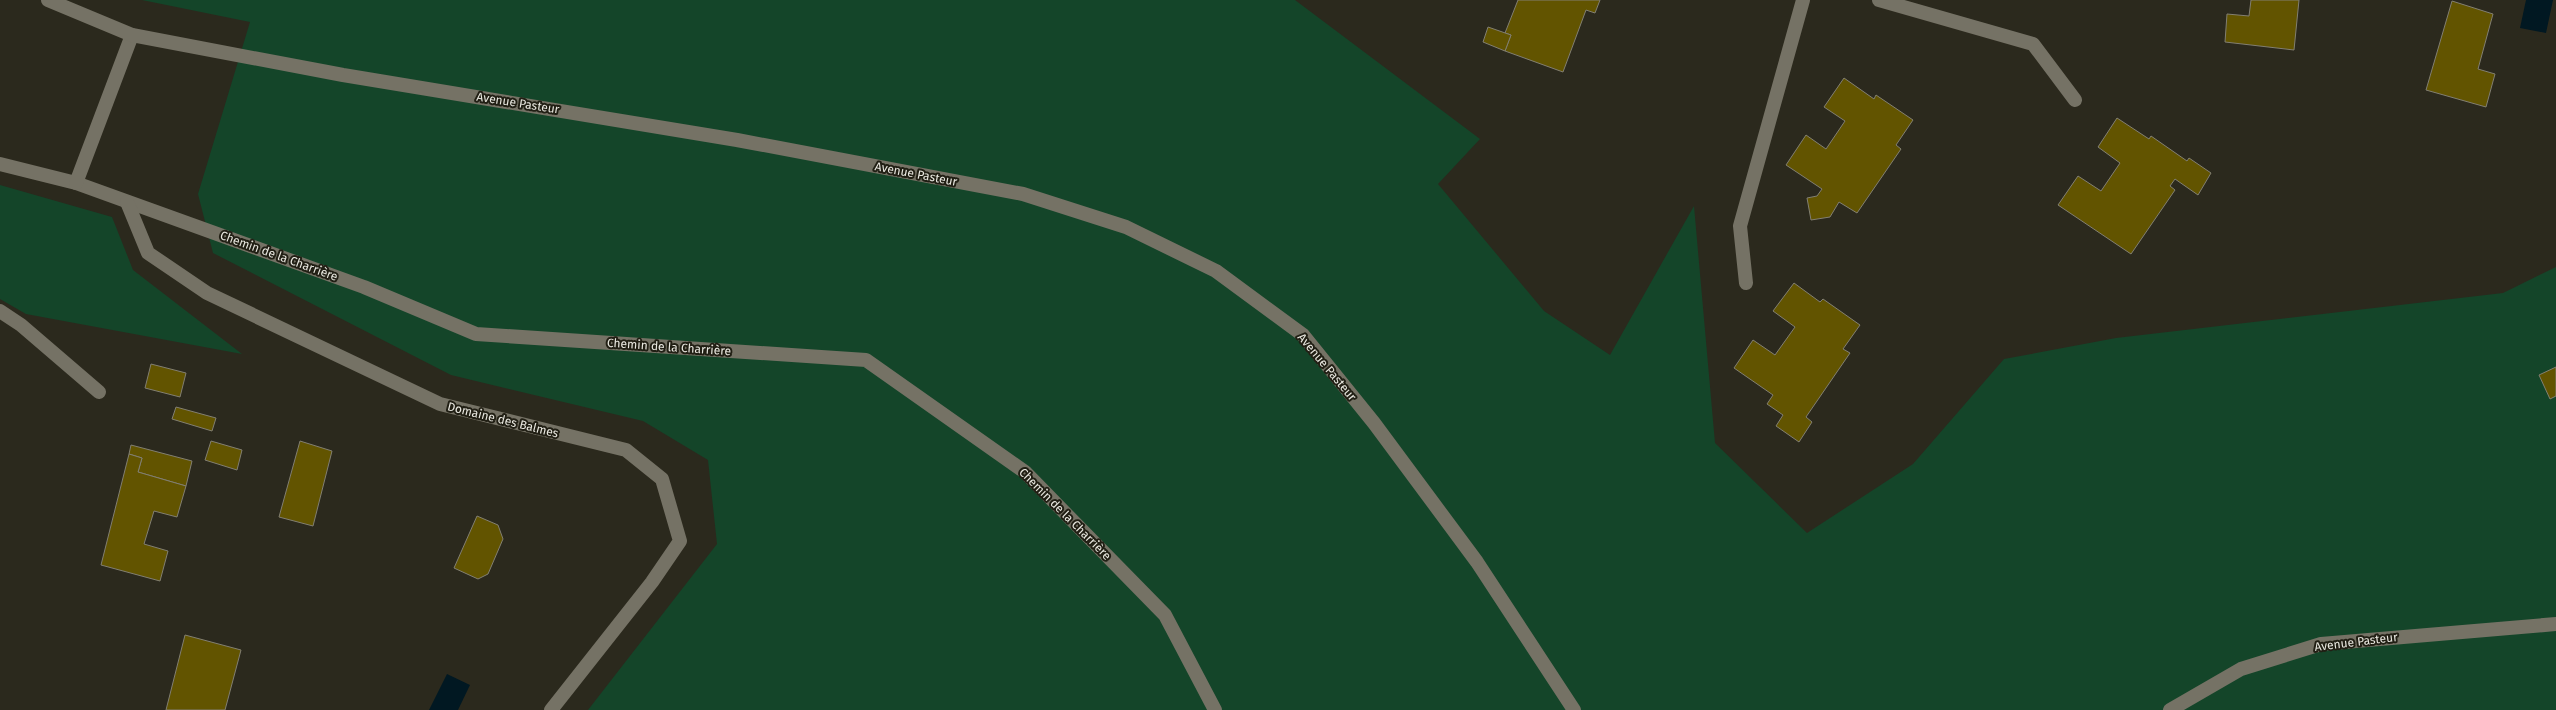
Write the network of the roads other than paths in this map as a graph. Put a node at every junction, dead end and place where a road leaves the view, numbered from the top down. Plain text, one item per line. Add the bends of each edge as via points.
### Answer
1 (48, 0) edge
2 (1803, 0) edge
3 (1879, 0) edge
4 (132, 35) junction
5 (2075, 100) dead end
6 (0, 164) edge
7 (76, 183) junction
8 (127, 202) junction
9 (1746, 283) dead end
10 (0, 311) edge
11 (99, 392) dead end
12 (2556, 624) edge
13 (551, 710) edge
14 (1215, 710) edge
15 (1574, 710) edge
16 (2170, 710) edge

1 - 4 street, Avenue Pasteur
2 - 9 street via 1740,226
3 - 5 street via 2033,44
4 - 7 street
4 - 15 street, Avenue Pasteur via 737,140 1014,192 1126,226 1216,271 1303,335 1374,423 1477,562
6 - 7 street, Chemin de la Charrière
7 - 8 street, Chemin de la Charrière
8 - 13 street, Domaine des Balmes via 148,253 207,293 440,404 626,450 662,479 680,541 652,582
8 - 14 street, Chemin de la Charrière via 364,287 476,334 866,360 1025,472 1165,615
10 - 11 street
12 - 16 street, Avenue Pasteur via 2321,644 2241,669

